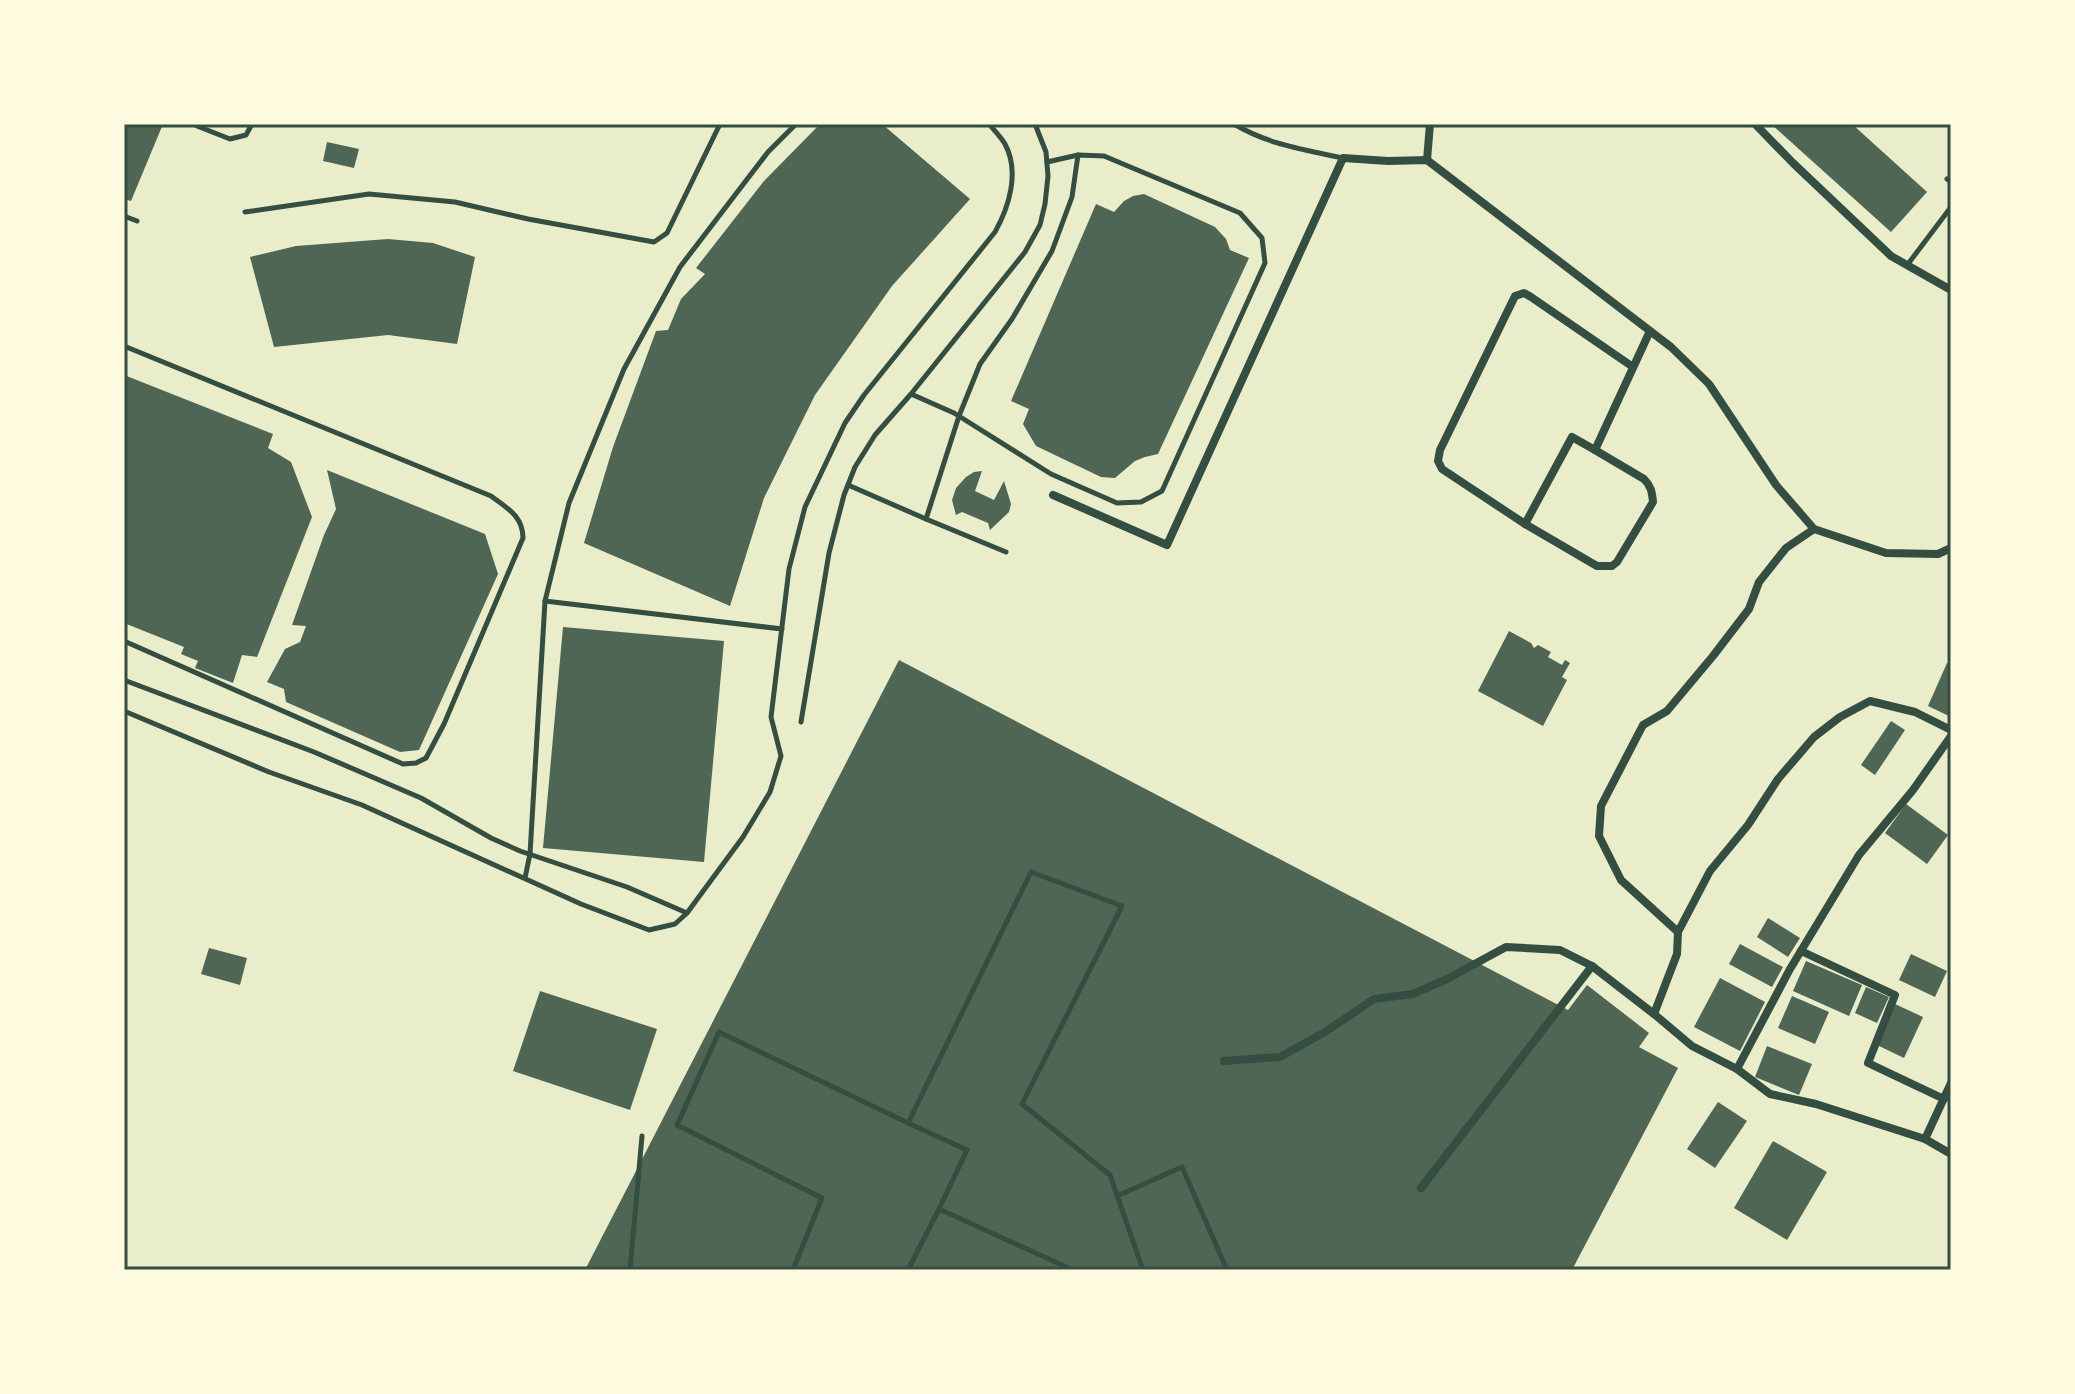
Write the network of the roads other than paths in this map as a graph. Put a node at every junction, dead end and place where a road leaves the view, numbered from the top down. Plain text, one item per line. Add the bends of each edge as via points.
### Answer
1 (197, 124) edge
2 (252, 124) edge
3 (720, 124) edge
4 (796, 124) edge
5 (989, 124) edge
6 (1035, 124) edge
7 (1234, 124) edge
8 (1430, 124) edge
9 (1755, 124) edge
10 (1078, 155) junction
11 (1343, 158) junction
12 (1427, 160) junction
13 (1047, 162) junction
14 (1951, 207) edge
15 (245, 212) dead end
16 (124, 216) edge
17 (137, 221) dead end
18 (1907, 265) junction
19 (1951, 290) edge
20 (1650, 331) junction
21 (124, 346) edge
22 (1633, 367) junction
23 (911, 394) junction
24 (959, 416) junction
25 (1595, 450) junction
26 (848, 485) junction
27 (1053, 495) dead end
28 (926, 519) junction
29 (1525, 524) junction
30 (1814, 529) junction
31 (1951, 548) edge
32 (1006, 552) dead end
33 (545, 601) junction
34 (782, 629) junction
35 (124, 641) edge
36 (124, 680) edge
37 (124, 711) edge
38 (801, 722) dead end
39 (1951, 733) edge
40 (530, 854) junction
41 (525, 878) junction
42 (687, 913) junction
43 (1678, 932) junction
44 (1801, 951) junction
45 (1592, 966) junction
46 (1654, 1014) junction
47 (1224, 1061) dead end
48 (1737, 1069) junction
49 (1951, 1083) edge
50 (1944, 1099) junction
51 (908, 1123) junction
52 (642, 1136) dead end
53 (1925, 1139) junction
54 (1951, 1154) edge
55 (1421, 1188) dead end
56 (1117, 1196) junction
57 (939, 1209) junction
58 (1142, 1269) edge
59 (630, 1270) edge
60 (793, 1270) edge
61 (908, 1270) edge
62 (1073, 1270) edge
63 (1132, 1270) edge
64 (1227, 1270) edge

1 - 2 lane via 230,139 246,135
3 - 15 lane via 667,233 654,242 455,202 369,194
4 - 33 lane via 768,152 680,267 624,369 569,503
5 - 34 lane via 1010,159 1006,212 845,423 805,507 789,569
6 - 13 lane
7 - 11 lane via 1279,145
8 - 12 street
9 - 18 street via 1874,241
10 - 13 lane
10 - 24 lane via 1072,197 1052,251 980,364
10 - 24 lane via 1104,156 1240,213 1262,238 1265,263 1162,491 1141,502 1117,503 1051,474
11 - 12 street
11 - 27 street via 1167,545
12 - 20 street
13 - 23 lane via 1040,225 1025,252
14 - 18 lane
16 - 17 lane
18 - 19 street
20 - 22 street
20 - 30 street via 1709,384 1776,485
21 - 35 lane via 491,496 516,514 523,538 444,724 426,758 416,763 403,764
22 - 25 street
22 - 29 street via 1531,297 1515,296 1438,461 1442,469
23 - 24 lane
23 - 26 lane via 875,435
24 - 28 lane
25 - 29 street via 1572,437
25 - 29 street via 1644,479 1652,492 1653,502 1617,562 1597,566
26 - 28 lane
26 - 38 lane via 829,553
28 - 32 lane
30 - 31 street via 1886,553 1938,554
30 - 43 street via 1786,548 1759,582 1749,609 1667,711 1643,725 1601,806 1599,836 1621,880
33 - 34 lane
33 - 40 lane
34 - 42 lane via 771,717 781,756 770,792
36 - 40 lane via 314,752 421,798
37 - 41 lane via 362,805
39 - 43 street via 1915,712 1870,701 1840,717 1814,737 1778,779 1710,871
39 - 44 street via 1859,855
40 - 41 lane
40 - 42 lane
41 - 42 lane via 649,930 675,924
43 - 46 street via 1677,954
44 - 48 street
44 - 50 street via 1895,995 1868,1063
45 - 46 street
45 - 47 street via 1560,950 1506,947 1413,994 1374,999 1280,1057
45 - 55 street
46 - 48 street via 1692,1046
48 - 53 street via 1770,1094
49 - 50 street
50 - 53 street
51 - 56 lane via 1031,872 1122,906 1022,1104 1110,1175
51 - 57 lane via 967,1150
51 - 60 lane via 719,1032 677,1125 822,1198
52 - 59 lane
53 - 54 street
56 - 58 lane
56 - 64 lane via 1182,1167
57 - 61 lane
57 - 62 lane
58 - 63 lane

